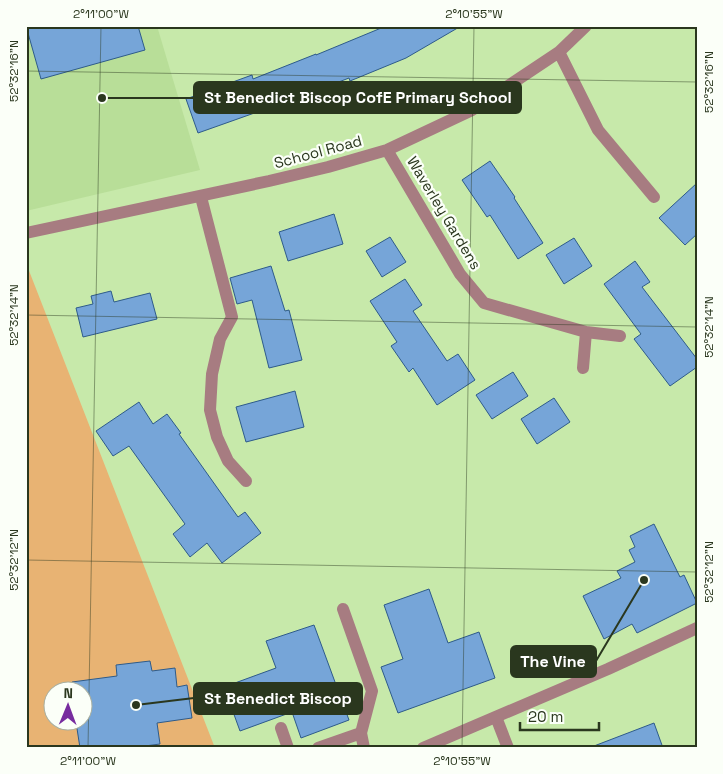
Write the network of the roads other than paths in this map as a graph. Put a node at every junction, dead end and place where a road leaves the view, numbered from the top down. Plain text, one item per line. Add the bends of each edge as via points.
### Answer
1 (586, 26) edge
2 (559, 52) junction
3 (387, 150) junction
4 (201, 196) junction
5 (654, 196) dead end
6 (26, 233) edge
7 (586, 332) junction
8 (620, 336) dead end
9 (583, 368) dead end
10 (246, 481) dead end
11 (343, 609) dead end
12 (697, 628) edge
13 (496, 717) junction
14 (281, 728) dead end
15 (361, 732) junction
16 (288, 748) edge
17 (318, 748) edge
18 (364, 748) edge
19 (423, 748) edge
20 (508, 748) edge

1 - 2 street, School Road
2 - 3 street, School Road via 472,110
2 - 5 street via 598,130
3 - 4 street, School Road
3 - 7 street, Waverley Gardens via 460,274 484,303
4 - 6 street, School Road
4 - 10 street via 232,317 220,339 212,374 210,410 217,437 228,460
7 - 8 street, Waverley Gardens
7 - 9 street
11 - 15 street via 372,691
12 - 13 street
13 - 19 street
13 - 20 street
14 - 16 street
15 - 17 street
15 - 18 street

